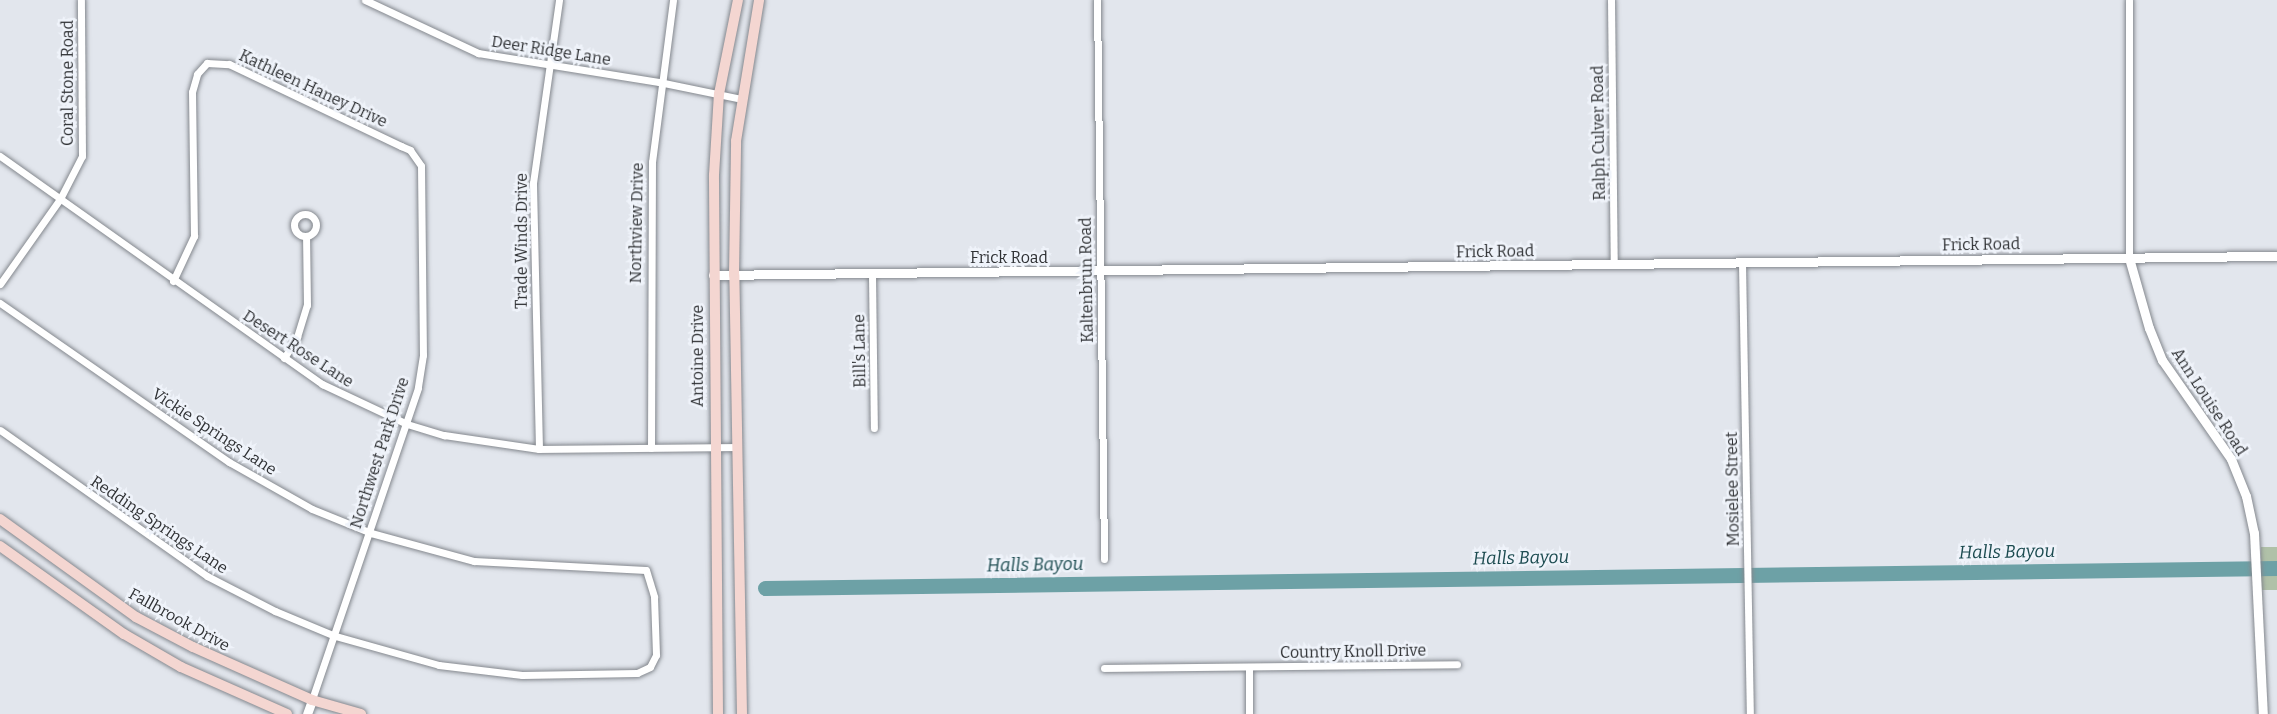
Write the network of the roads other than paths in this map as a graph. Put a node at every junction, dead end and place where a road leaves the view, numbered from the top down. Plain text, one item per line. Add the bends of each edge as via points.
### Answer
1 (81, 0) edge
2 (365, 0) edge
3 (559, 0) edge
4 (673, 0) edge
5 (738, 0) edge
6 (759, 0) edge
7 (1097, 0) edge
8 (1611, 0) edge
9 (2129, 0) edge
10 (548, 65) junction
11 (659, 82) junction
12 (719, 94) junction
13 (742, 99) junction
14 (0, 156) edge
15 (415, 157) joint
16 (60, 199) junction
17 (306, 236) dead end
18 (2277, 256) edge
19 (2129, 258) junction
20 (1742, 263) junction
21 (1614, 265) junction
22 (1100, 272) junction
23 (872, 273) junction
24 (713, 275) junction
25 (734, 275) junction
26 (173, 281) junction
27 (0, 284) edge
28 (0, 303) edge
29 (284, 358) junction
30 (407, 424) junction
31 (874, 428) dead end
32 (0, 430) edge
33 (713, 447) junction
34 (736, 447) junction
35 (539, 448) junction
36 (651, 448) junction
37 (0, 519) edge
38 (371, 533) junction
39 (0, 546) edge
40 (1104, 559) dead end
41 (335, 636) junction
42 (1457, 664) dead end
43 (1249, 667) junction
44 (1104, 668) dead end
45 (593, 676) joint
46 (312, 700) junction
47 (287, 714) edge
48 (307, 714) edge
49 (361, 714) edge
50 (718, 714) edge
51 (742, 714) edge
52 (1249, 714) edge
53 (1750, 714) edge
54 (2263, 714) edge

1 - 16 street, Coral Stone Road via 82,156
2 - 10 street, Deer Ridge Lane via 478,53
3 - 10 street, Trade Winds Drive
4 - 11 street, Northview Drive
5 - 12 main road, Antoine Drive
6 - 13 main road
7 - 22 street, Kaltenbrun Road
8 - 21 street, Ralph Culver Road
9 - 19 street, Ann Louise Road
10 - 11 street, Deer Ridge Lane
10 - 35 street, Trade Winds Drive via 533,183
11 - 12 street, Deer Ridge Lane
11 - 36 street, Northview Drive via 650,215
12 - 13 street, Deer Ridge Lane
12 - 24 main road, Antoine Drive
13 - 25 main road via 736,141
14 - 16 street, Desert Rose Lane
15 - 26 street, Kathleen Haney Drive via 401,146 229,64 207,63 197,74 192,92 194,236
15 - 30 street, Northwest Park Drive via 422,183 423,355
16 - 26 street, Desert Rose Lane
16 - 27 street, Coral Stone Road
17 - 29 street via 307,305 297,337
18 - 19 street, Frick Road
19 - 20 street, Frick Road
19 - 54 street, Ann Louise Road via 2162,360 2236,471 2254,541
20 - 21 street, Frick Road
20 - 53 street, Mosielee Street
21 - 22 street, Frick Road
22 - 23 street, Frick Road
22 - 40 street, Kaltenbrun Road
23 - 25 street, Frick Road
23 - 31 street, Bill's Lane
24 - 25 street, Frick Road
24 - 33 main road, Antoine Drive
25 - 34 main road
26 - 29 street, Desert Rose Lane
28 - 38 street, Vickie Springs Lane via 229,462 312,508
29 - 30 street, Desert Rose Lane via 342,395
30 - 35 street, Desert Rose Lane via 454,436
30 - 38 street, Northwest Park Drive
32 - 41 street, Redding Springs Lane via 207,576
33 - 34 street, Desert Rose Lane
33 - 36 street, Desert Rose Lane
33 - 50 main road, Antoine Drive
34 - 51 main road
35 - 36 street, Desert Rose Lane
37 - 46 main road, Fallbrook Drive via 136,616 255,677
38 - 41 street, Northwest Park Drive
38 - 45 street, Vickie Springs Lane via 474,561 646,570 654,597 656,655 644,671
39 - 47 main road via 124,634 181,667
41 - 45 street, Redding Springs Lane via 462,669
41 - 46 street, Northwest Park Drive
42 - 43 street, Country Knoll Drive
43 - 44 street, Country Knoll Drive
43 - 52 street
46 - 48 street, Northwest Park Drive
46 - 49 main road, Fallbrook Drive

